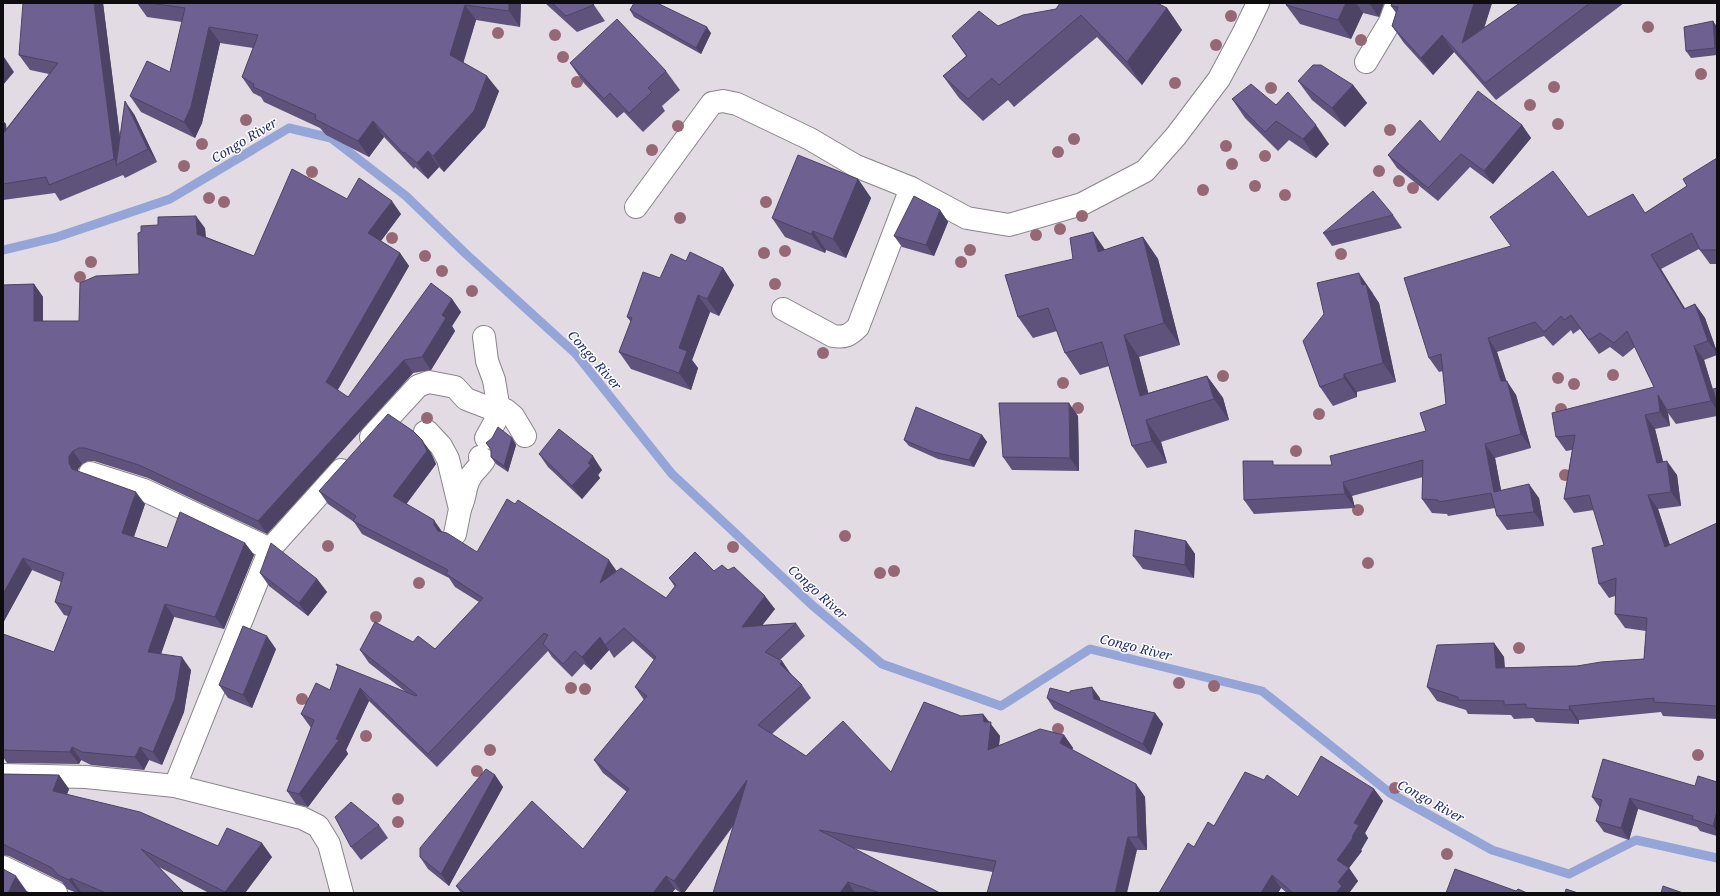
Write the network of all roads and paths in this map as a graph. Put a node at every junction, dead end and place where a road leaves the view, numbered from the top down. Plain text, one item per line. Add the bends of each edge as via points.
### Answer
1 (1258, 3) edge
2 (1397, 3) edge
3 (1366, 62) dead end
4 (912, 188) junction
5 (636, 207) dead end
6 (783, 309) dead end
7 (484, 337) dead end
8 (426, 432) dead end
9 (525, 436) dead end
10 (90, 473) dead end
11 (460, 510) junction
12 (455, 534) dead end
13 (270, 549) junction
14 (3, 775) edge
15 (175, 786) junction
16 (3, 867) edge
17 (56, 893) edge
18 (342, 893) edge

1 - 4 street via 1219,79 1176,136 1145,171 1082,204 1009,225 967,218
2 - 3 street via 1390,22
4 - 5 street via 856,166 810,139 737,104 723,100 712,103
4 - 6 street via 858,327 850,335 834,336
7 - 11 street via 498,404 496,420 483,448 484,460 480,468 470,476
8 - 11 street via 441,446 448,459
9 - 13 street via 513,416 506,410 492,409 466,399 454,387 429,382 418,386
10 - 13 street via 144,490
11 - 12 street
13 - 15 street
14 - 15 street via 86,777
15 - 18 street via 302,818 318,826 329,844
16 - 17 street

